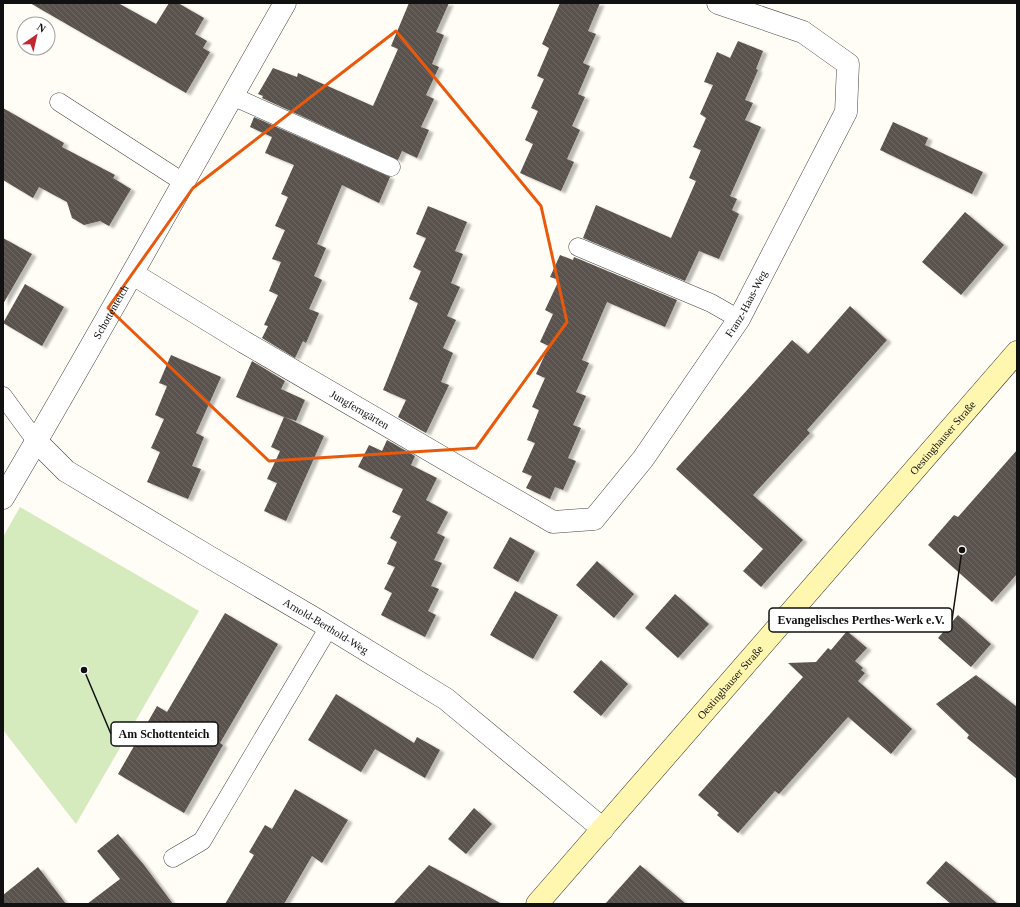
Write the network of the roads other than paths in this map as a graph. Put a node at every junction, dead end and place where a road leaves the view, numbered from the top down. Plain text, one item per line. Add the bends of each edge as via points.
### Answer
1 (285, 3) edge
2 (718, 3) edge
3 (232, 96) junction
4 (60, 102) dead end
5 (391, 167) dead end
6 (182, 182) junction
7 (578, 247) dead end
8 (133, 274) junction
9 (739, 319) junction
10 (1017, 352) edge
11 (3, 396) edge
12 (36, 441) junction
13 (3, 498) edge
14 (594, 519) joint
15 (329, 627) junction
16 (603, 828) junction
17 (174, 858) dead end
18 (537, 904) edge

1 - 3 street, Schottenteich
2 - 9 street, Franz-Haas-Weg via 803,32 848,64 846,112
3 - 5 lane
3 - 6 street, Schottenteich
4 - 6 lane
6 - 8 street, Schottenteich
7 - 9 lane via 711,303
8 - 12 street, Schottenteich
8 - 14 street, Jungferngärten via 244,342 553,522
9 - 14 street, Franz-Haas-Weg via 644,459
10 - 16 street, Oestinghauser Straße
11 - 12 lane
12 - 13 street, Schottenteich
12 - 15 street, Arnold-Berthold-Weg via 66,471
15 - 16 street, Arnold-Berthold-Weg via 446,699
15 - 17 lane via 202,841
16 - 18 street, Oestinghauser Straße

